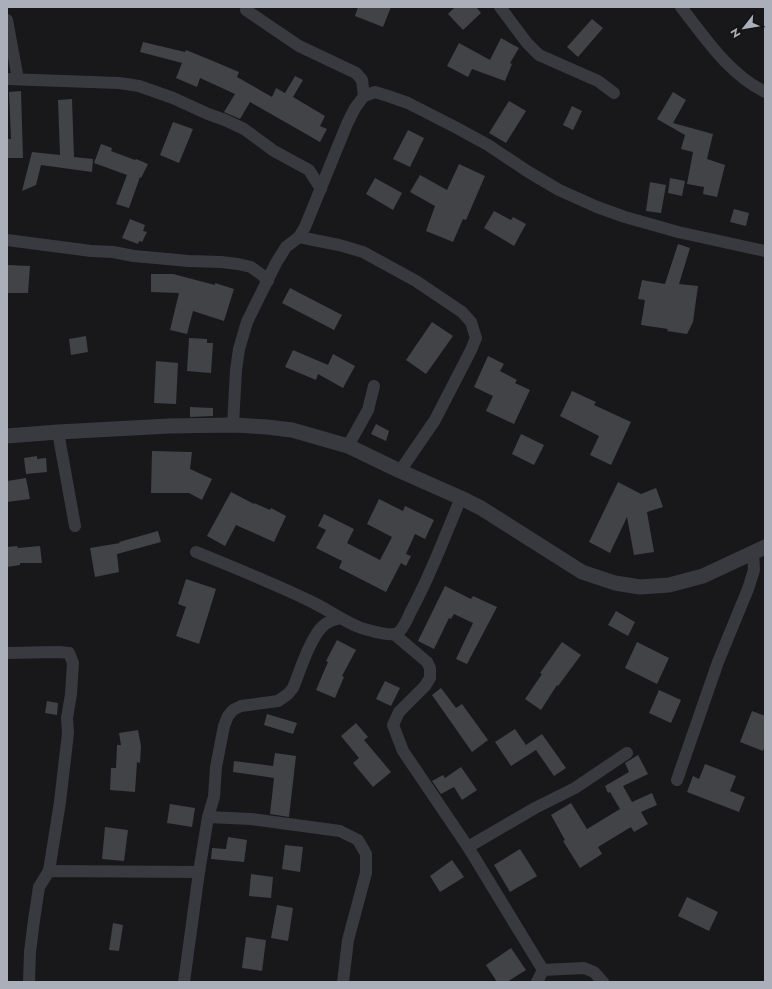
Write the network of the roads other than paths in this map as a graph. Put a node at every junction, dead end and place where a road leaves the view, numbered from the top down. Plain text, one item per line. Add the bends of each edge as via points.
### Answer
1 (500, 7) edge
2 (681, 7) edge
3 (246, 10) dead end
4 (7, 20) edge
5 (13, 79) edge
6 (765, 92) edge
7 (614, 93) dead end
8 (364, 96) junction
9 (321, 189) junction
10 (299, 237) junction
11 (7, 240) edge
12 (765, 251) edge
13 (268, 281) junction
14 (374, 386) dead end
15 (233, 425) junction
16 (58, 432) junction
17 (7, 436) edge
18 (348, 446) junction
19 (400, 471) junction
20 (461, 498) junction
21 (75, 526) dead end
22 (759, 549) edge
23 (196, 552) dead end
24 (340, 618) junction
25 (394, 634) junction
26 (7, 653) edge
27 (627, 753) dead end
28 (677, 780) dead end
29 (208, 817) junction
30 (468, 847) junction
31 (49, 871) junction
32 (199, 872) junction
33 (543, 970) junction
34 (29, 982) edge
35 (184, 982) edge
36 (343, 982) edge
37 (537, 982) edge
38 (603, 982) edge

1 - 7 street via 526,43 539,55 598,81
2 - 6 street via 716,52 737,74
3 - 8 street via 299,46 356,72 362,80
4 - 5 street
5 - 9 street via 140,86 244,129 274,151 309,170
8 - 9 street via 347,124
8 - 12 street via 375,92 408,103 488,145 559,190 624,217
9 - 10 street
10 - 13 street via 286,247
10 - 19 street via 363,252 416,281 462,312 471,322 476,338 472,350 436,420
11 - 13 street via 134,256 238,264 251,267
13 - 15 street via 247,322 239,349
14 - 18 street via 368,410
15 - 16 street
15 - 18 street via 292,430
16 - 17 street
16 - 21 street
18 - 19 street
19 - 20 street
20 - 22 street via 582,572 615,583 640,587 669,585 703,576
20 - 25 street via 418,598 402,628
22 - 28 street via 748,589 718,662
23 - 24 street via 268,581
24 - 25 street via 360,628
24 - 29 street via 326,623 320,630 288,694 278,701 241,706 228,716 216,767 214,797
25 - 30 street via 427,662 430,668 430,678 425,686 399,712 393,725 395,734
26 - 31 street via 69,653 73,664 64,769
27 - 30 street via 575,788
29 - 32 street
29 - 36 street via 251,819 340,831 358,840 366,854 366,873 348,940
30 - 33 street
31 - 32 street
31 - 34 street via 39,887 30,952
32 - 35 street
33 - 37 street
33 - 38 street via 584,968 594,972

